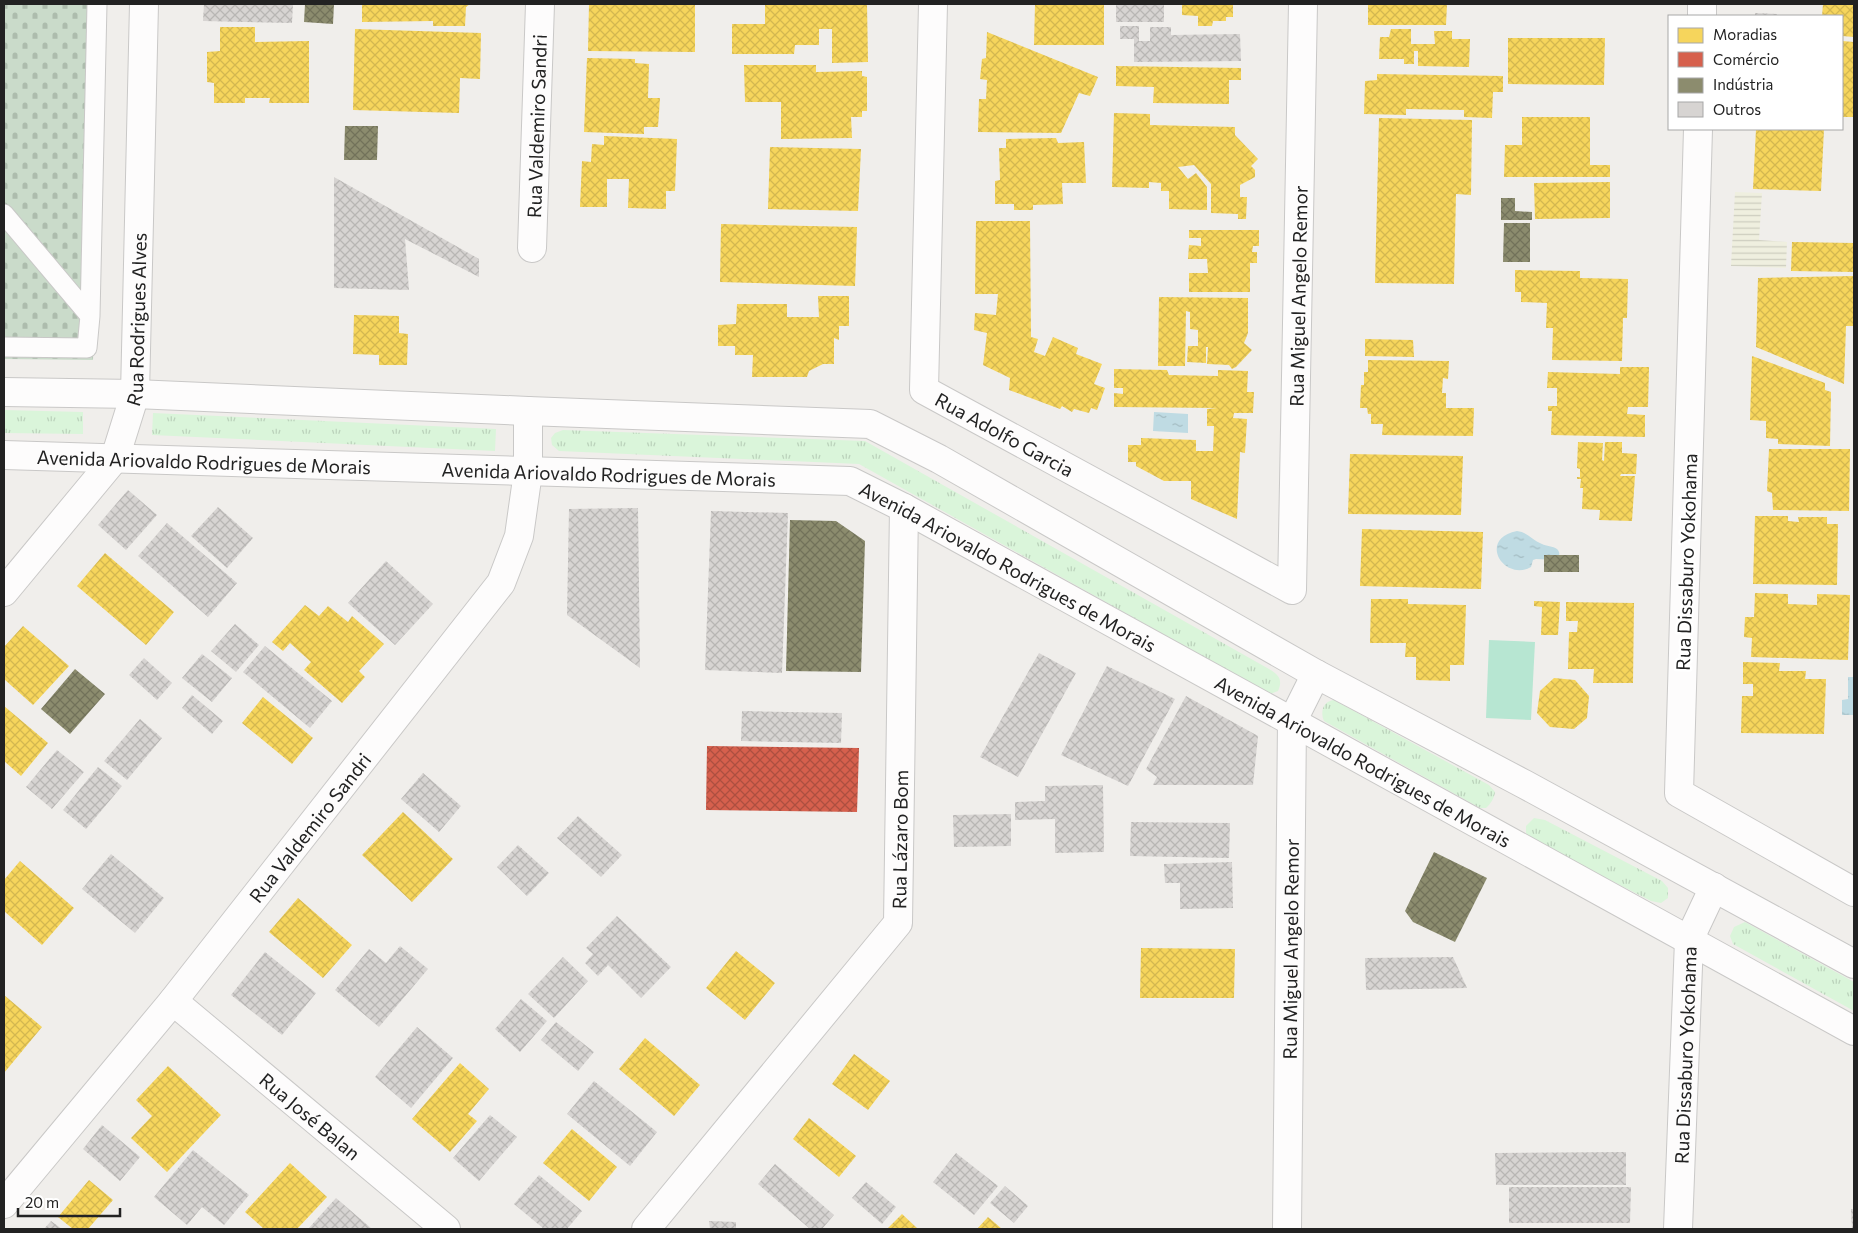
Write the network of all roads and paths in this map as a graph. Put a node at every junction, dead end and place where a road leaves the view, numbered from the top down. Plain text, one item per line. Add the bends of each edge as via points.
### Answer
1 (97, 4) edge
2 (144, 4) edge
3 (540, 4) edge
4 (933, 4) edge
5 (1303, 4) edge
6 (1698, 130) edge
7 (4, 214) edge
8 (532, 248) dead end
9 (90, 316) junction
10 (4, 347) edge
11 (4, 392) edge
12 (135, 394) junction
13 (528, 411) junction
14 (4, 455) edge
15 (115, 458) junction
16 (528, 472) junction
17 (904, 508) junction
18 (1292, 590) joint
19 (4, 592) edge
20 (1316, 674) junction
21 (1292, 722) junction
22 (1714, 886) junction
23 (1854, 892) edge
24 (1689, 940) junction
25 (1854, 964) edge
26 (173, 1001) junction
27 (1854, 1031) edge
28 (4, 1204) edge
29 (446, 1229) edge
30 (646, 1229) edge
31 (1287, 1229) edge
32 (1678, 1229) edge

1 - 9 lane
2 - 12 street, Rua Rodrigues Alves
3 - 8 street, Rua Valdemiro Sandri
4 - 18 street, Rua Adolfo Garcia via 924,390
5 - 18 street, Rua Miguel Angelo Remor
6 - 23 street, Rua Dissaburo Yokohama via 1679,794
7 - 9 lane
9 - 10 lane via 87,348
11 - 12 street
12 - 13 street
12 - 15 street, Rua Rodrigues Alves
13 - 16 street, Rua Valdemiro Sandri
13 - 20 street via 870,424 939,459
14 - 15 street, Avenida Ariovaldo Rodrigues de Morais
15 - 16 street, Avenida Ariovaldo Rodrigues de Morais
15 - 19 street, Rua Rodrigues Alves
16 - 17 street, Avenida Ariovaldo Rodrigues de Morais via 850,481
16 - 26 street, Rua Valdemiro Sandri via 519,536 501,583
17 - 21 street, Avenida Ariovaldo Rodrigues de Morais
17 - 30 street, Rua Lázaro Bom via 898,923
20 - 21 street, Rua Miguel Angelo Remor
20 - 22 street
21 - 24 street, Avenida Ariovaldo Rodrigues de Morais
21 - 31 street, Rua Miguel Angelo Remor
22 - 24 street, Rua Dissaburo Yokohama
22 - 25 street
24 - 27 street, Avenida Ariovaldo Rodrigues de Morais
24 - 32 street, Rua Dissaburo Yokohama
26 - 28 street, Rua Valdemiro Sandri
26 - 29 street, Rua José Balan

